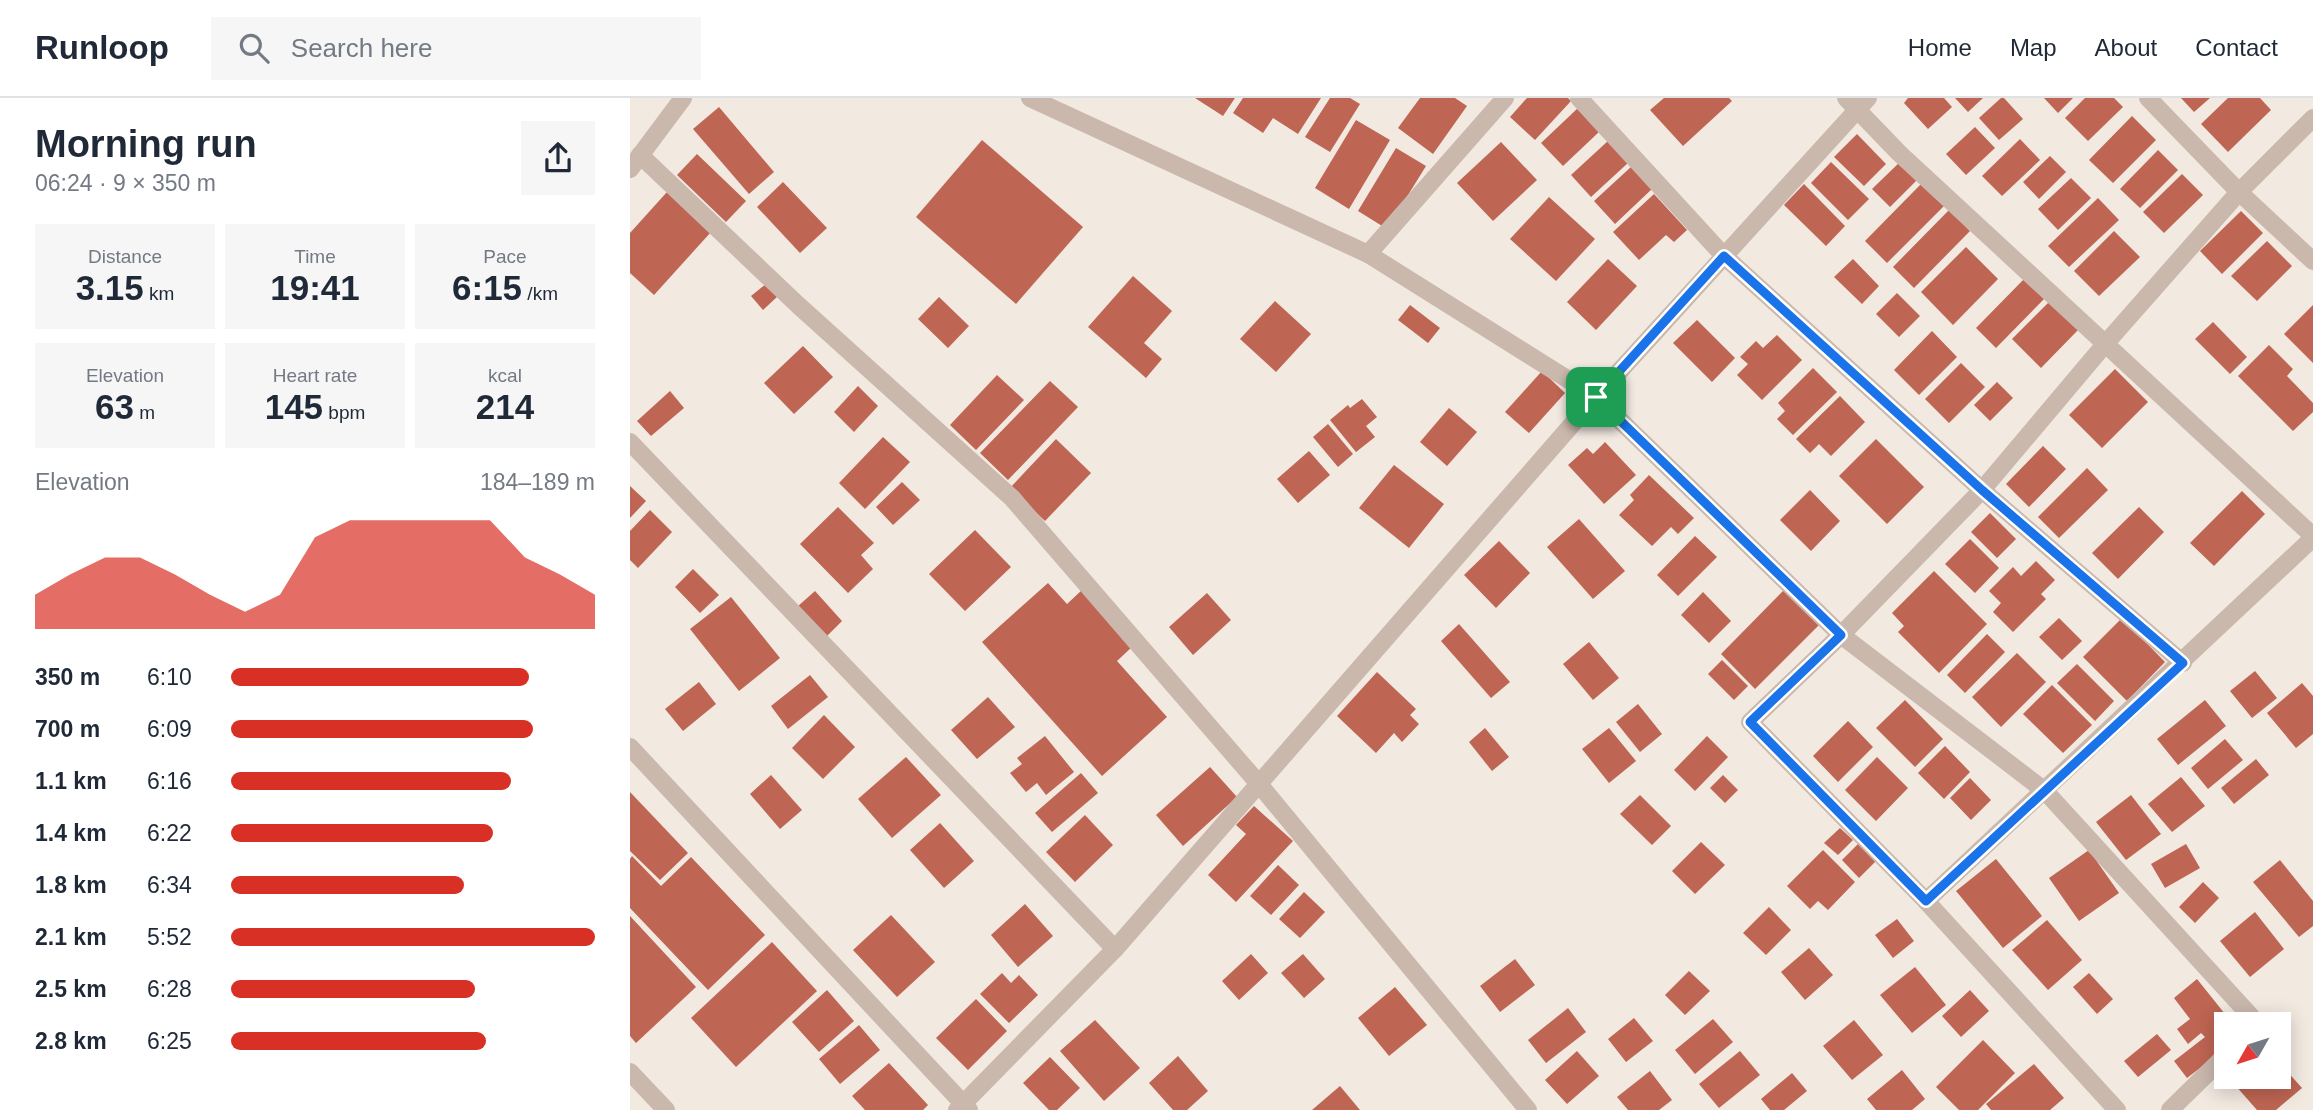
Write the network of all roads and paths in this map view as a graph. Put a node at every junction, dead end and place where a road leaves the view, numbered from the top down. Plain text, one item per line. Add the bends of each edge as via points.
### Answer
1 (683, 98) edge
2 (1030, 98) edge
3 (1504, 98) edge
4 (1580, 98) edge
5 (2148, 98) edge
6 (1857, 102) edge
7 (2313, 118) edge
8 (635, 162) edge
9 (2239, 192) junction
10 (1368, 254) junction
11 (1724, 256) junction
12 (2313, 261) edge
13 (2106, 343) junction
14 (1596, 397) junction
15 (630, 442) edge
16 (1982, 490) junction
17 (2313, 537) edge
18 (1841, 635) junction
19 (2183, 663) junction
20 (630, 747) edge
21 (1259, 784) junction
22 (2045, 791) junction
23 (1926, 901) junction
24 (1115, 949) junction
25 (2247, 1012) edge
26 (2214, 1067) edge
27 (630, 1072) edge
28 (963, 1108) edge
29 (666, 1110) edge
30 (1528, 1110) edge
31 (2117, 1110) edge
32 (2169, 1110) edge

1 - 8 street
2 - 10 street
3 - 10 street
4 - 11 street
5 - 9 street
6 - 11 street
6 - 13 street via 1899,153
7 - 9 street
8 - 21 street via 1012,498
9 - 12 street
9 - 13 street
10 - 14 street
11 - 14 street
11 - 16 street
13 - 16 street
13 - 17 street
14 - 18 street
14 - 21 street
15 - 24 street
16 - 18 street
16 - 19 street
17 - 19 street
18 - 22 street
18 - 23 street via 1750,722
19 - 22 street
20 - 28 street
21 - 24 street
21 - 30 street
22 - 23 street
22 - 25 street
23 - 31 street
24 - 28 street
26 - 32 street
27 - 29 street

